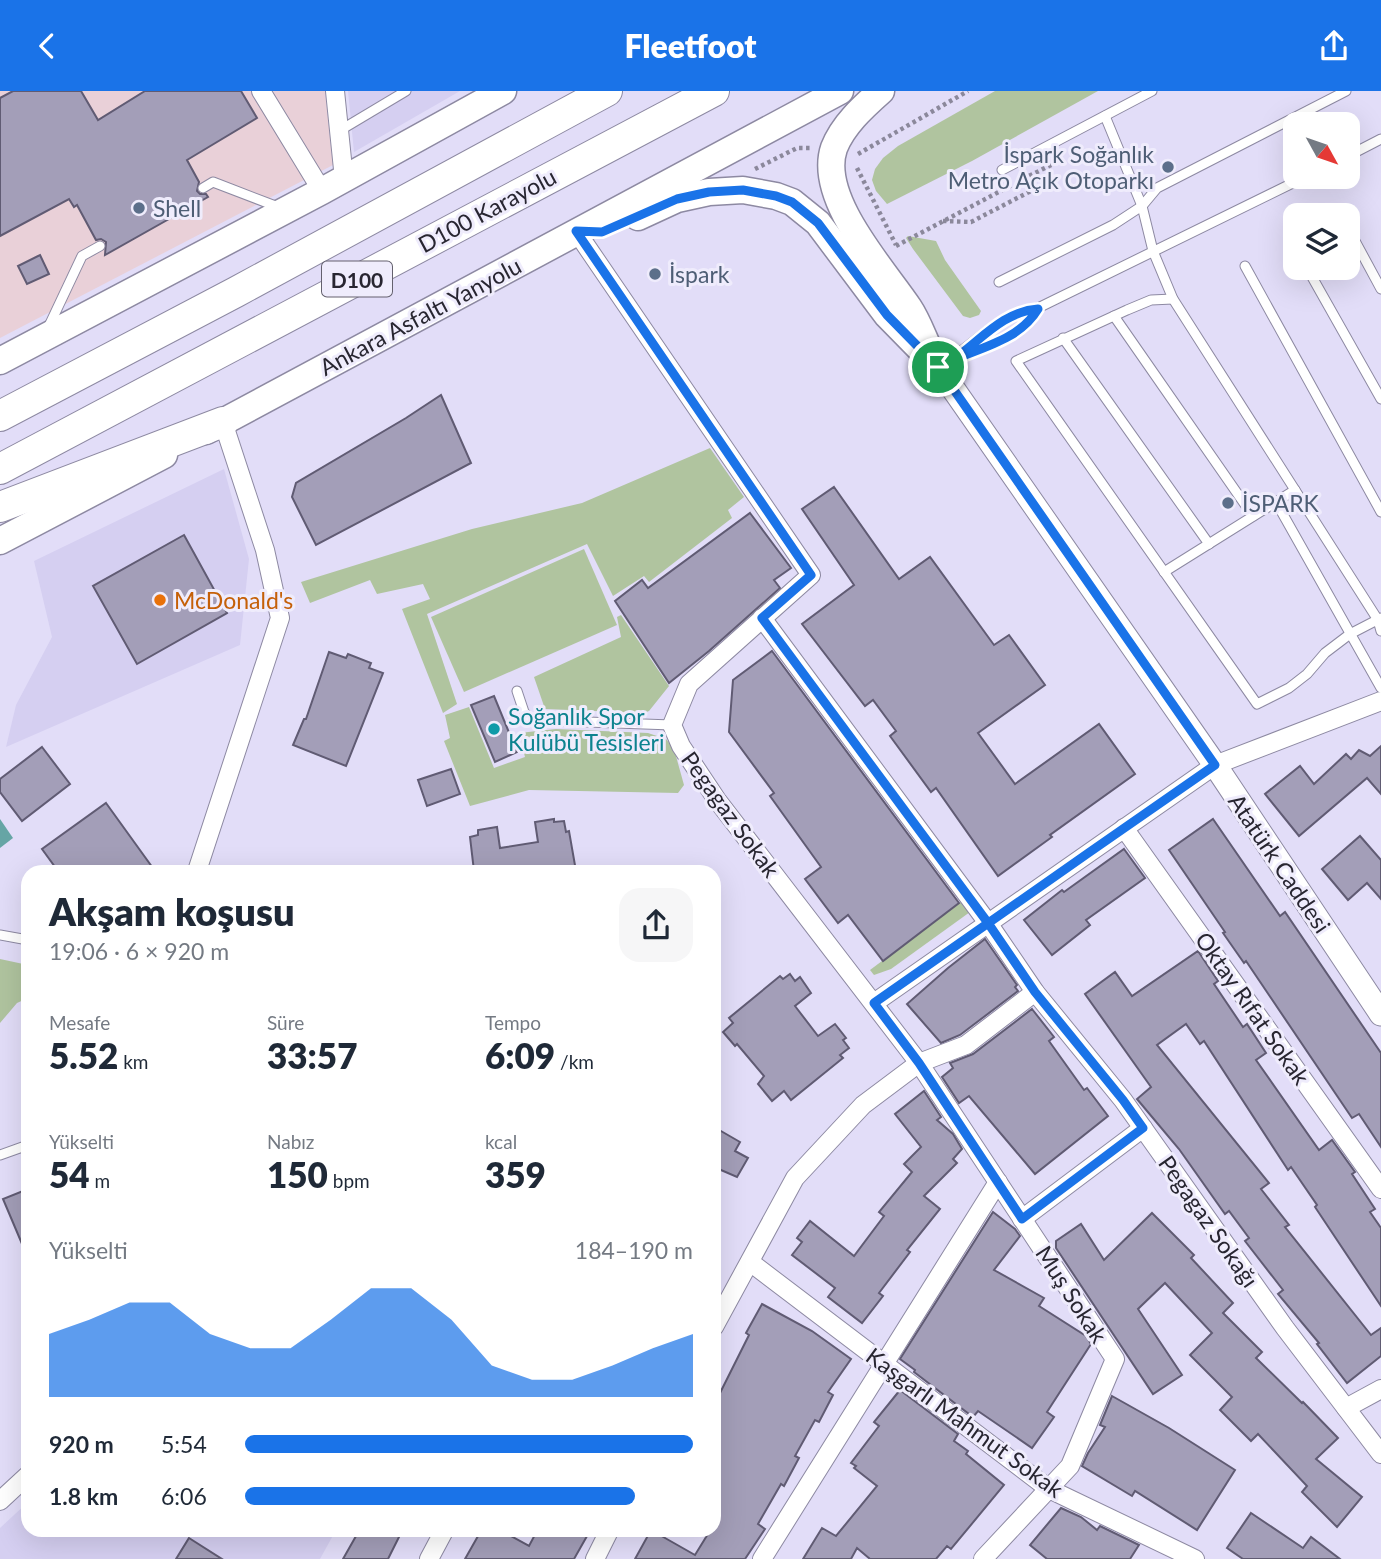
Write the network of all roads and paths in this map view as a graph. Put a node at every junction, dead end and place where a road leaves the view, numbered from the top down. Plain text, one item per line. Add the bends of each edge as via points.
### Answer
1 (261, 91) edge
2 (335, 91) edge
3 (406, 91) edge
4 (503, 91) edge
5 (607, 91) edge
6 (714, 91) edge
7 (840, 91) edge
8 (881, 91) edge
9 (968, 91) edge
10 (1152, 91) edge
11 (1346, 91) edge
12 (1105, 116) junction
13 (339, 131) junction
14 (1380, 143) edge
15 (1360, 151) edge
16 (844, 153) junction
17 (856, 165) dead end
18 (1002, 170) dead end
19 (1054, 179) dead end
20 (333, 185) junction
21 (202, 188) dead end
22 (1283, 188) edge
23 (743, 190) junction
24 (969, 206) dead end
25 (1143, 206) junction
26 (286, 210) junction
27 (941, 221) junction
28 (576, 231) junction
29 (100, 246) dead end
30 (896, 246) junction
31 (1360, 250) edge
32 (1153, 251) junction
33 (873, 258) junction
34 (1245, 266) dead end
35 (1314, 280) edge
36 (999, 282) dead end
37 (1381, 289) edge
38 (1173, 299) junction
39 (1038, 309) junction
40 (1114, 316) junction
41 (1063, 338) junction
42 (43, 339) junction
43 (0, 361) edge
44 (949, 361) junction
45 (1381, 399) edge
46 (0, 416) edge
47 (223, 422) junction
48 (0, 469) edge
49 (1295, 490) junction
50 (1276, 502) junction
51 (0, 507) edge
52 (1381, 512) edge
53 (1253, 516) junction
54 (0, 541) edge
55 (1209, 544) junction
56 (1164, 572) junction
57 (762, 618) junction
58 (1379, 619) edge
59 (1381, 631) edge
60 (1350, 634) junction
61 (1381, 688) edge
62 (517, 691) dead end
63 (1381, 701) edge
64 (672, 725) junction
65 (1215, 765) junction
66 (1124, 828) junction
67 (199, 865) edge
68 (988, 923) junction
69 (0, 935) edge
70 (21, 939) edge
71 (1035, 992) junction
72 (874, 1003) junction
73 (1381, 1014) edge
74 (919, 1063) junction
75 (1143, 1128) junction
76 (21, 1148) edge
77 (0, 1155) edge
78 (998, 1182) junction
79 (1381, 1189) edge
80 (1022, 1219) junction
81 (750, 1262) junction
82 (721, 1314) edge
83 (884, 1364) junction
84 (1381, 1389) edge
85 (1346, 1408) junction
86 (1381, 1454) edge
87 (21, 1482) edge
88 (1049, 1489) junction
89 (0, 1501) edge
90 (440, 1537) edge
91 (606, 1537) edge
92 (1167, 1553) edge
93 (429, 1559) edge
94 (595, 1559) edge
95 (762, 1559) edge
96 (984, 1559) edge
97 (1195, 1559) edge

1 - 20 street
2 - 13 street
3 - 13 lane
4 - 20 main road
5 - 46 highway, D100 Karayolu / D100
6 - 48 highway, D100 Karayolu / D100
7 - 28 main road, Ankara Asfaltı Yanyolu
8 - 16 main road via 843,131
9 - 16 path
10 - 12 lane
11 - 25 lane via 1157,188
12 - 18 lane
12 - 25 lane
13 - 20 street
14 - 15 lane
16 - 23 path via 797,149 751,171
16 - 33 main road via 832,183
17 - 30 path
19 - 27 path via 971,222
20 - 26 main road
21 - 26 lane via 213,182
22 - 32 lane
23 - 28 main road via 677,199 602,232
23 - 44 main road via 792,202 818,223 887,315
24 - 27 path
25 - 32 lane
25 - 36 lane
26 - 42 main road
27 - 30 path
28 - 47 main road, Ankara Asfaltı Yanyolu
28 - 57 street, Pegagaz Sokak via 811,575
29 - 42 lane via 82,256
30 - 33 path
31 - 37 lane
32 - 38 lane
32 - 39 lane
33 - 44 main road
34 - 52 lane
35 - 45 lane
38 - 40 lane via 1152,300
38 - 49 lane
39 - 44 lane via 1023,310 1002,322
39 - 44 lane via 1030,321 989,347
40 - 41 lane
40 - 53 lane
41 - 55 lane
41 - 56 lane via 1016,361
42 - 43 main road
44 - 65 street, Atatürk Caddesi
47 - 51 highway
47 - 54 main road, Ankara Asfaltı Yanyolu
47 - 67 street via 265,550 280,618
49 - 50 lane
49 - 58 lane
50 - 53 lane
50 - 60 lane
53 - 55 lane
55 - 56 lane
56 - 60 lane via 1257,704 1289,688
57 - 64 street, Pegagaz Sokak via 689,684
57 - 68 street, Pegagaz Sokağı
58 - 59 lane
58 - 60 lane
60 - 61 lane
62 - 64 lane via 531,720
63 - 65 street
64 - 72 street, Pegagaz Sokak via 717,800
65 - 66 street
65 - 73 street, Atatürk Caddesi
66 - 68 street
66 - 79 street, Oktay Rıfat Sokak
68 - 71 street, Pegagaz Sokağı
68 - 72 street
69 - 70 lane
71 - 74 street via 966,1045
71 - 75 street, Pegagaz Sokağı
72 - 74 street, Pegagaz Sokak
74 - 78 street, Muş Sokak
74 - 81 street via 863,1105 795,1178
75 - 80 street
75 - 85 street, Pegagaz Sokağı
76 - 77 lane
78 - 80 street, Muş Sokak
78 - 83 street
80 - 88 street, Muş Sokak via 1115,1359 1070,1466
81 - 82 street
81 - 83 street, Kaşgarlı Mahmut Sokak
83 - 88 street, Kaşgarlı Mahmut Sokak
83 - 95 street
84 - 85 street
85 - 86 street, Pegagaz Sokağı
87 - 89 street
88 - 92 street, Kaşgarlı Mahmut Sokak
88 - 96 street
90 - 93 street
91 - 94 street
92 - 97 street, Kaşgarlı Mahmut Sokak

